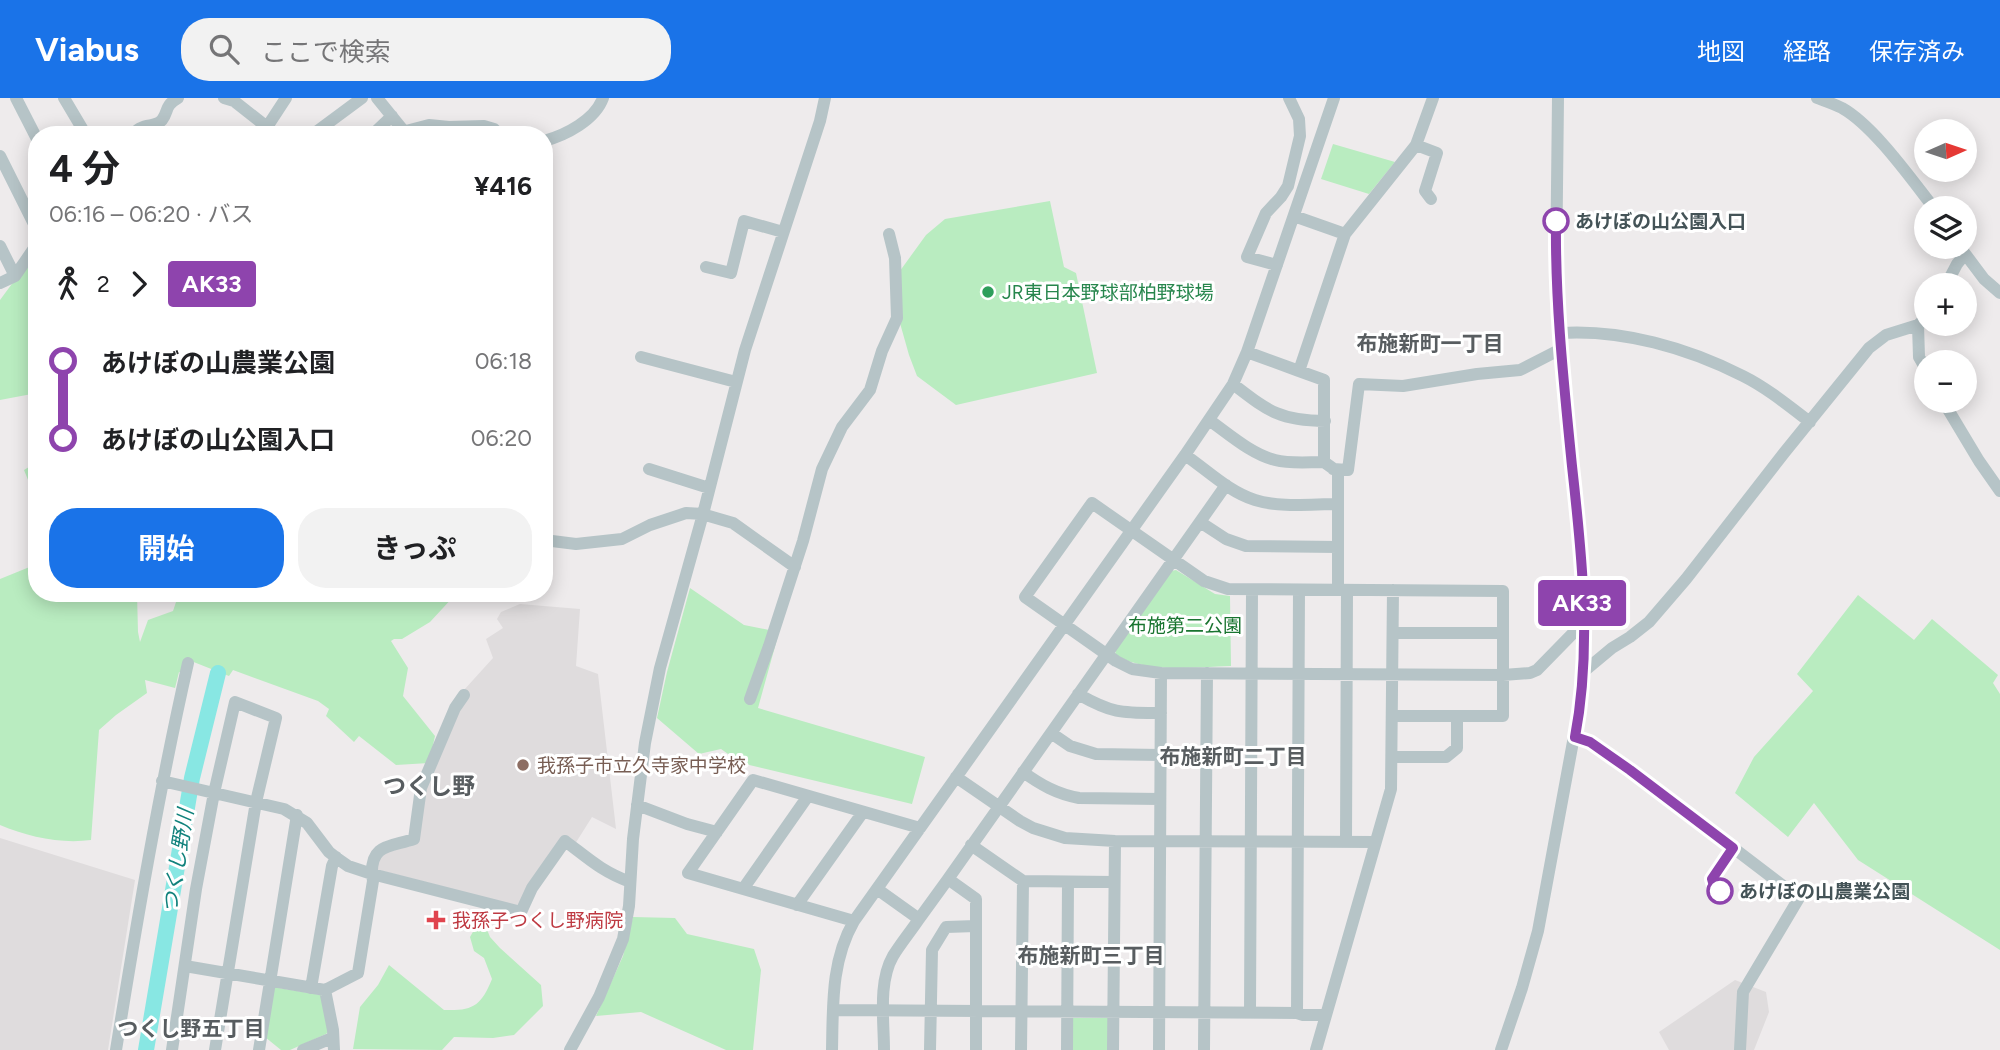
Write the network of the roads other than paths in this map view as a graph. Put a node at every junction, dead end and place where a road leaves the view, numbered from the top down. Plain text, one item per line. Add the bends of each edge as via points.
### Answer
1 (16, 98) edge
2 (64, 98) edge
3 (178, 98) edge
4 (224, 98) edge
5 (286, 98) edge
6 (362, 98) edge
7 (377, 98) edge
8 (603, 98) edge
9 (825, 98) edge
10 (1289, 98) edge
11 (1334, 98) edge
12 (1433, 98) edge
13 (1558, 98) edge
14 (1817, 98) edge
15 (1838, 102) edge
16 (345, 103) edge
17 (392, 116) junction
18 (30, 126) edge
19 (81, 126) edge
20 (154, 126) edge
21 (265, 126) edge
22 (273, 126) edge
23 (321, 126) edge
24 (381, 126) edge
25 (400, 126) edge
26 (553, 138) edge
27 (1416, 145) junction
28 (0, 156) edge
29 (1924, 196) edge
30 (1431, 199) dead end
31 (28, 212) edge
32 (1294, 216) junction
33 (783, 232) junction
34 (889, 234) dead end
35 (1345, 234) junction
36 (0, 246) edge
37 (28, 257) edge
38 (1970, 259) edge
39 (1277, 265) junction
40 (706, 267) dead end
41 (15, 276) junction
42 (0, 283) edge
43 (2000, 293) edge
44 (1914, 324) edge
45 (1560, 332) junction
46 (1561, 349) junction
47 (1247, 352) junction
48 (641, 357) dead end
49 (1299, 371) junction
50 (736, 382) junction
51 (1233, 384) junction
52 (1950, 413) edge
53 (1209, 420) junction
54 (1325, 421) junction
55 (1810, 422) junction
56 (1185, 455) junction
57 (1329, 466) junction
58 (649, 469) dead end
59 (1226, 485) junction
60 (709, 488) junction
61 (2000, 491) edge
62 (1338, 504) junction
63 (702, 514) junction
64 (1200, 522) junction
65 (1131, 531) junction
66 (553, 541) edge
67 (1338, 547) junction
68 (1173, 560) junction
69 (795, 567) junction
70 (1343, 589) junction
71 (1252, 590) junction
72 (1299, 590) junction
73 (1393, 590) junction
74 (1583, 623) junction
75 (1064, 625) junction
76 (1393, 632) junction
77 (1503, 633) junction
78 (1106, 655) junction
79 (188, 663) dead end
80 (1161, 673) junction
81 (1207, 673) junction
82 (1583, 673) junction
83 (1253, 674) junction
84 (1300, 674) junction
85 (1346, 674) junction
86 (1392, 674) junction
87 (1503, 675) junction
88 (1079, 694) junction
89 (464, 695) dead end
90 (750, 699) dead end
91 (1161, 713) junction
92 (1392, 716) junction
93 (1457, 716) junction
94 (1051, 733) junction
95 (1575, 737) junction
96 (1160, 755) junction
97 (1392, 757) junction
98 (1023, 772) junction
99 (957, 777) junction
100 (162, 781) junction
101 (214, 793) junction
102 (808, 796) junction
103 (1160, 799) junction
104 (256, 802) junction
105 (638, 805) junction
106 (999, 808) junction
107 (863, 812) junction
108 (297, 815) junction
109 (920, 828) junction
110 (717, 832) junction
111 (1115, 841) junction
112 (1160, 841) junction
113 (1206, 841) junction
114 (1252, 842) junction
115 (1299, 842) junction
116 (1346, 842) junction
117 (1376, 842) junction
118 (971, 845) junction
119 (336, 857) junction
120 (372, 874) junction
121 (948, 879) junction
122 (1023, 881) junction
123 (630, 882) junction
124 (1068, 882) junction
125 (1114, 882) junction
126 (743, 889) junction
127 (877, 889) junction
128 (797, 905) junction
129 (919, 919) junction
130 (854, 921) junction
131 (976, 926) junction
132 (185, 966) junction
133 (227, 974) junction
134 (270, 981) junction
135 (312, 988) junction
136 (325, 990) junction
137 (832, 1010) junction
138 (884, 1011) junction
139 (930, 1011) junction
140 (976, 1011) junction
141 (1022, 1011) junction
142 (1067, 1011) junction
143 (1114, 1011) junction
144 (1159, 1012) junction
145 (1205, 1012) junction
146 (1250, 1012) junction
147 (1297, 1013) junction
148 (1326, 1014) junction
149 (333, 1044) edge
150 (116, 1050) edge
151 (172, 1050) edge
152 (215, 1050) edge
153 (258, 1050) edge
154 (303, 1050) edge
155 (570, 1050) edge
156 (832, 1050) edge
157 (884, 1050) edge
158 (929, 1050) edge
159 (975, 1050) edge
160 (1021, 1050) edge
161 (1067, 1050) edge
162 (1113, 1050) edge
163 (1159, 1050) edge
164 (1205, 1050) edge
165 (1316, 1050) edge
166 (1501, 1050) edge
167 (1740, 1050) edge

1 - 18 street
2 - 19 street
3 - 20 street
4 - 21 street
5 - 22 street
6 - 16 street
7 - 17 street
8 - 26 street via 591,116
9 - 33 street
10 - 39 street via 1299,119 1300,136 1288,186 1266,213 1247,257
11 - 32 street
12 - 27 street
13 - 45 street
14 - 15 street
15 - 29 street
16 - 23 street
17 - 24 street
17 - 25 street
27 - 30 street via 1437,153 1425,191
27 - 35 street
28 - 31 street
32 - 35 street
32 - 39 street
33 - 40 street via 744,221 731,273
33 - 50 street
34 - 69 street via 895,258 897,318 870,390 826,458
35 - 49 street
36 - 41 street
37 - 41 street
38 - 43 street
39 - 47 street
41 - 42 street
44 - 55 street via 1868,348
45 - 46 street
45 - 55 street via 1648,341 1701,358 1745,377
46 - 57 street via 1520,370 1403,386 1359,384 1348,470
46 - 74 street
47 - 49 street
47 - 51 street
48 - 50 street
49 - 54 street via 1324,380
50 - 60 street
51 - 53 street
51 - 54 street via 1279,415
52 - 61 street
53 - 56 street
53 - 57 street via 1273,459
54 - 57 street
55 - 82 street via 1649,622
56 - 59 street
56 - 65 street
57 - 62 street via 1338,472
58 - 60 street
59 - 62 street via 1267,503
59 - 64 street
60 - 63 street
62 - 67 street
63 - 66 street via 685,513 622,539 576,544
63 - 69 street via 733,523
63 - 105 street via 657,680
64 - 67 street via 1246,546
64 - 68 street
65 - 68 street
65 - 75 street
65 - 75 street via 1092,503 1026,597
67 - 70 street
68 - 71 street via 1215,586
68 - 78 street
69 - 90 street
70 - 72 street
70 - 73 street
70 - 85 street
71 - 72 street
71 - 83 street
72 - 84 street
73 - 76 street
73 - 77 street via 1503,591
74 - 82 street
74 - 87 street via 1537,670
75 - 78 street
75 - 99 street
76 - 77 street
76 - 86 street
77 - 87 street
78 - 80 street via 1132,669
78 - 88 street
79 - 100 street
80 - 81 street
80 - 91 street
81 - 83 street
81 - 113 street
82 - 95 street
83 - 84 street
83 - 114 street
84 - 85 street
84 - 115 street
85 - 86 street
85 - 116 street
86 - 87 street
86 - 92 street
87 - 93 street via 1503,716
88 - 91 street via 1116,712
88 - 94 street
89 - 120 street via 421,788 414,839 378,850
91 - 96 street
92 - 93 street
92 - 97 street
93 - 97 street via 1457,748 1447,757
94 - 96 street via 1070,746 1096,754
94 - 98 street
95 - 166 street via 1538,931
95 - 167 street via 1590,742 1650,785 1799,898 1742,992
96 - 103 street
97 - 117 street via 1391,789
98 - 103 street via 1068,796
98 - 106 street
99 - 106 street
99 - 109 street
100 - 101 street
100 - 150 street
101 - 104 street
101 - 104 street via 235,702 276,718
101 - 132 street
102 - 107 street
102 - 110 street via 753,780
102 - 126 street
103 - 112 street
104 - 108 street
104 - 133 street
105 - 110 street
105 - 123 street
106 - 111 street via 1047,834
106 - 118 street
107 - 109 street
107 - 128 street
108 - 119 street
108 - 134 street
109 - 127 street
110 - 126 street via 688,873
111 - 112 street
111 - 125 street
112 - 113 street
112 - 144 street
113 - 114 street
113 - 145 street
114 - 115 street
114 - 146 street
115 - 116 street
115 - 147 street
116 - 117 street
117 - 148 street
118 - 121 street
118 - 122 street
119 - 120 street
119 - 135 street
120 - 123 street via 521,912 565,841 603,871
120 - 136 street via 358,973
121 - 129 street
121 - 131 street via 976,900
122 - 124 street
122 - 141 street
123 - 155 street via 623,939
124 - 125 street
124 - 142 street
125 - 143 street
126 - 128 street
127 - 129 street
127 - 130 street
128 - 130 street
129 - 138 street via 892,957
130 - 137 street via 839,956
131 - 139 street via 946,927 932,950
131 - 140 street
132 - 133 street
132 - 151 street
133 - 134 street
133 - 152 street
134 - 135 street
134 - 153 street
135 - 136 street
136 - 149 street
137 - 138 street
137 - 156 street
138 - 139 street
138 - 157 street
139 - 140 street
139 - 158 street
140 - 141 street
140 - 159 street
141 - 142 street
141 - 160 street
142 - 143 street
142 - 161 street
143 - 144 street
143 - 162 street
144 - 145 street
144 - 163 street
145 - 146 street
145 - 164 street
146 - 147 street
147 - 148 street
148 - 165 street
149 - 154 street

